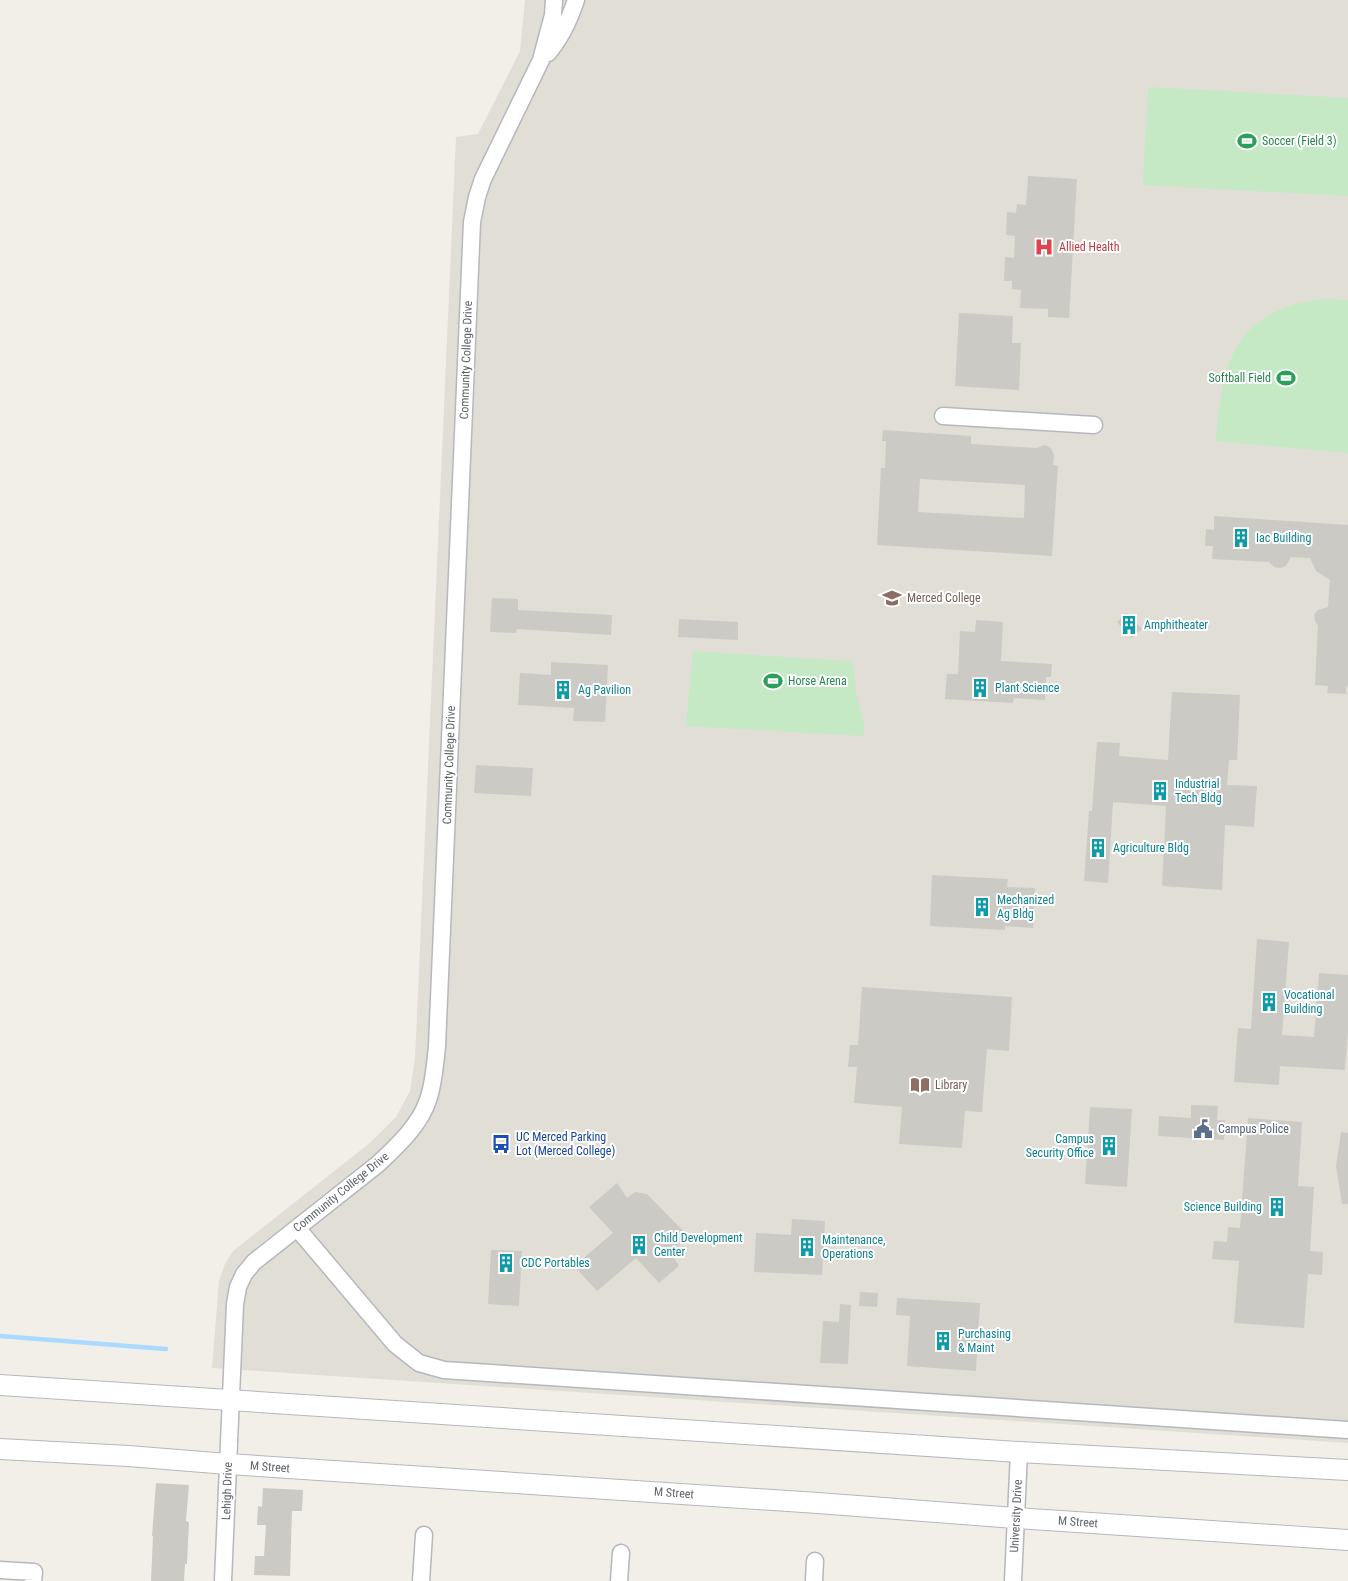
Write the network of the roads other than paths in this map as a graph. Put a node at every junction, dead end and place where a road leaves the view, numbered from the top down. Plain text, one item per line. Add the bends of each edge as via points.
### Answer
1 (554, 0) edge
2 (576, 0) edge
3 (541, 60) junction
4 (943, 416) dead end
5 (1094, 425) dead end
6 (297, 1228) junction
7 (0, 1385) edge
8 (230, 1400) junction
9 (1348, 1430) edge
10 (0, 1449) edge
11 (1019, 1452) junction
12 (228, 1464) junction
13 (1348, 1470) edge
14 (1015, 1518) junction
15 (424, 1535) dead end
16 (1348, 1540) edge
17 (620, 1553) dead end
18 (815, 1561) dead end
19 (0, 1570) edge
20 (34, 1576) edge
21 (223, 1581) edge
22 (421, 1581) edge
23 (619, 1581) edge
24 (814, 1581) edge
25 (1013, 1581) edge

1 - 3 street, Community College Drive
2 - 3 street, Community College Drive via 553,47
3 - 6 street, Community College Drive via 483,179 472,222 437,1046 432,1086 420,1116 397,1146
4 - 5 street
6 - 8 street, Community College Drive via 254,1262 238,1287
6 - 9 street via 395,1344 419,1363 444,1370
7 - 8 street
8 - 11 street
8 - 12 street, Lehigh Drive
10 - 12 street, M Street
11 - 13 street
11 - 14 street, University Drive
12 - 14 street, M Street
12 - 21 street, Lehigh Drive
14 - 16 street, M Street
14 - 25 street, University Drive
15 - 22 street
17 - 23 street
18 - 24 street
19 - 20 street

